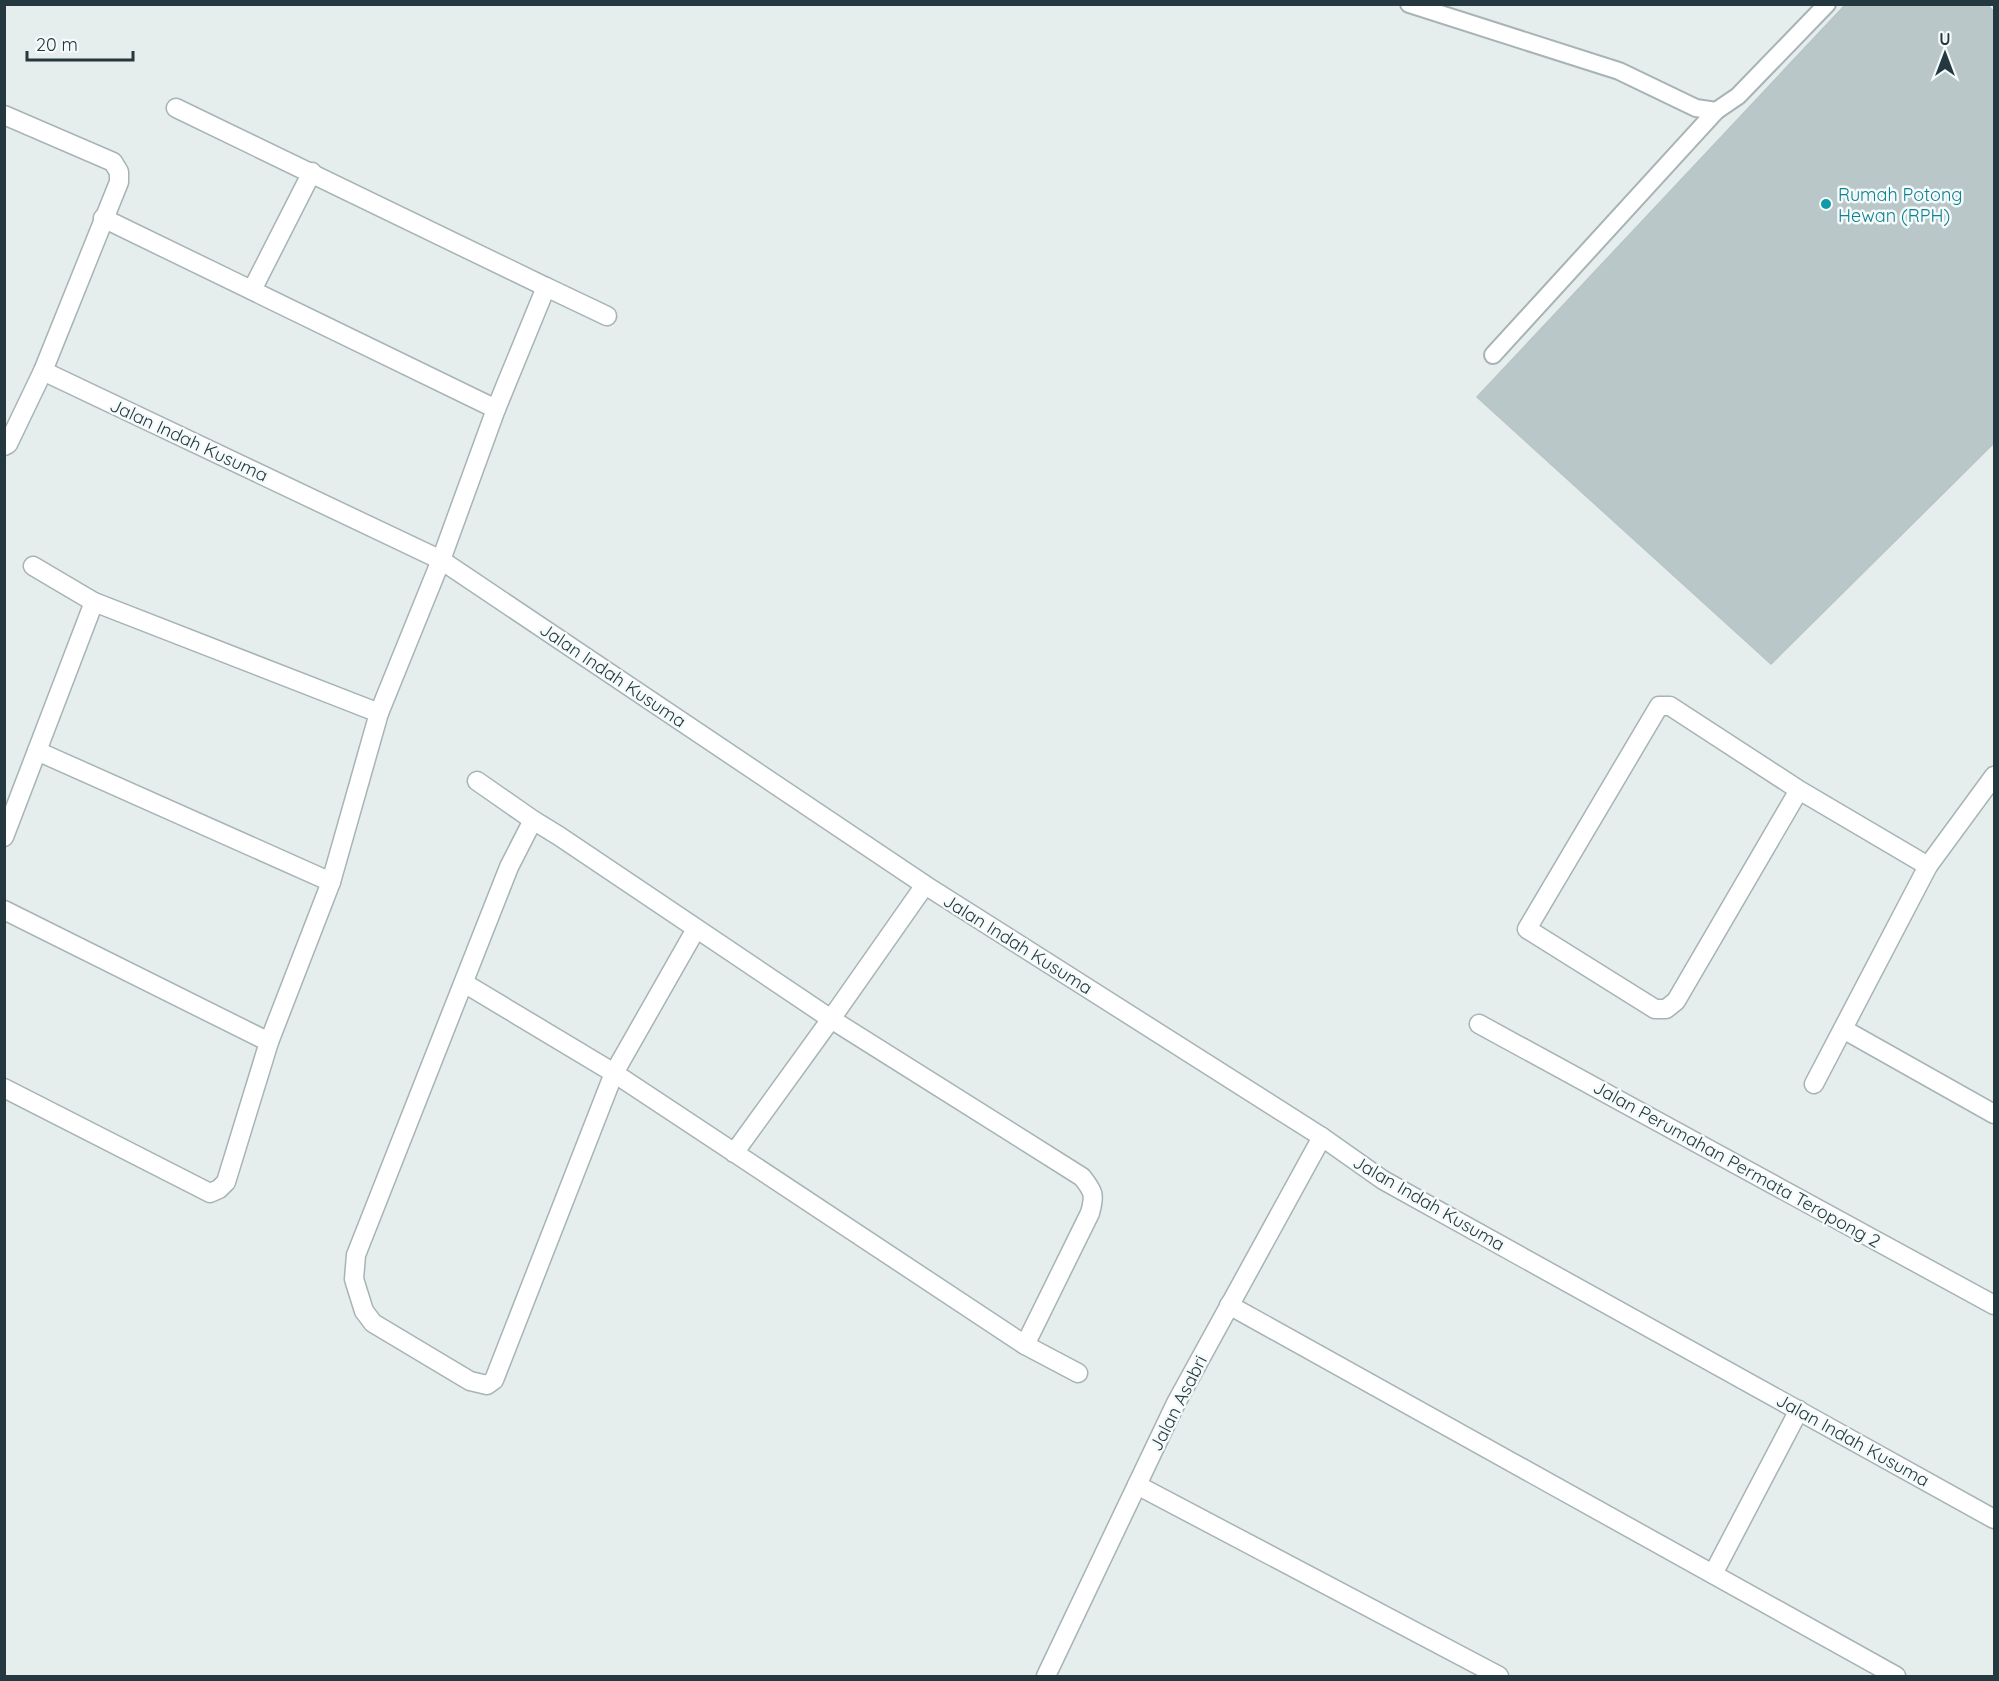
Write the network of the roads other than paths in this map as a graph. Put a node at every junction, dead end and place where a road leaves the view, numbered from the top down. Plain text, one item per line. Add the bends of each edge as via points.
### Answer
1 (1409, 4) edge
2 (1827, 4) edge
3 (176, 108) dead end
4 (1716, 111) junction
5 (4, 115) edge
6 (312, 172) junction
7 (104, 218) junction
8 (546, 287) junction
9 (252, 290) junction
10 (607, 316) dead end
11 (1493, 355) dead end
12 (43, 371) junction
13 (496, 409) junction
14 (4, 446) edge
15 (441, 560) junction
16 (33, 566) dead end
17 (94, 602) junction
18 (379, 713) junction
19 (37, 751) junction
20 (477, 781) dead end
21 (1992, 784) edge
22 (1799, 790) junction
23 (533, 820) junction
24 (4, 837) edge
25 (1928, 866) junction
26 (331, 882) junction
27 (925, 885) junction
28 (4, 910) edge
29 (696, 929) junction
30 (464, 983) junction
31 (831, 1019) junction
32 (1479, 1024) dead end
33 (1843, 1029) junction
34 (269, 1042) junction
35 (614, 1073) junction
36 (1814, 1084) dead end
37 (4, 1088) edge
38 (1995, 1114) edge
39 (1322, 1137) junction
40 (734, 1153) junction
41 (1229, 1305) junction
42 (1995, 1305) edge
43 (1025, 1345) junction
44 (1078, 1373) dead end
45 (1799, 1410) junction
46 (1137, 1485) junction
47 (1995, 1519) edge
48 (1713, 1574) junction
49 (1046, 1677) edge
50 (1499, 1677) edge
51 (1896, 1677) edge

1 - 4 lane via 1619,71 1696,108
2 - 4 lane via 1738,96
3 - 6 street
4 - 11 lane
5 - 7 street via 113,162 119,182
6 - 8 street
6 - 9 street
7 - 9 street
7 - 12 street
8 - 10 street
8 - 13 street
9 - 13 street
12 - 14 street
12 - 15 street, Jalan Indah Kusuma
13 - 15 street
15 - 18 street
15 - 27 street, Jalan Indah Kusuma
16 - 17 street
17 - 18 street
17 - 19 street
18 - 26 street
19 - 24 street
19 - 26 street
20 - 23 street
21 - 25 street
22 - 22 street via 1671,706 1659,706 1527,929 1655,1009 1666,1009 1676,1000
22 - 25 street
23 - 29 street
23 - 30 street via 509,867
25 - 33 street
26 - 34 street
27 - 31 street
27 - 39 street, Jalan Indah Kusuma
28 - 34 street
29 - 31 street
29 - 35 street
30 - 35 street
30 - 35 street via 356,1255 354,1279 364,1311 374,1323 470,1381 487,1385 494,1380
31 - 40 street
31 - 43 street via 1083,1177 1091,1188 1094,1198 1090,1213
32 - 42 street, Jalan Perumahan Permata Teropong 2
33 - 36 street
33 - 38 street
34 - 37 street via 226,1182 210,1193
35 - 40 street
39 - 41 street, Jalan Asabri
39 - 45 street, Jalan Indah Kusuma via 1383,1180
40 - 43 street
41 - 46 street, Jalan Asabri
41 - 48 street
43 - 44 street
45 - 47 street, Jalan Indah Kusuma
45 - 48 street
46 - 49 street, Jalan Asabri
46 - 50 street
48 - 51 street

